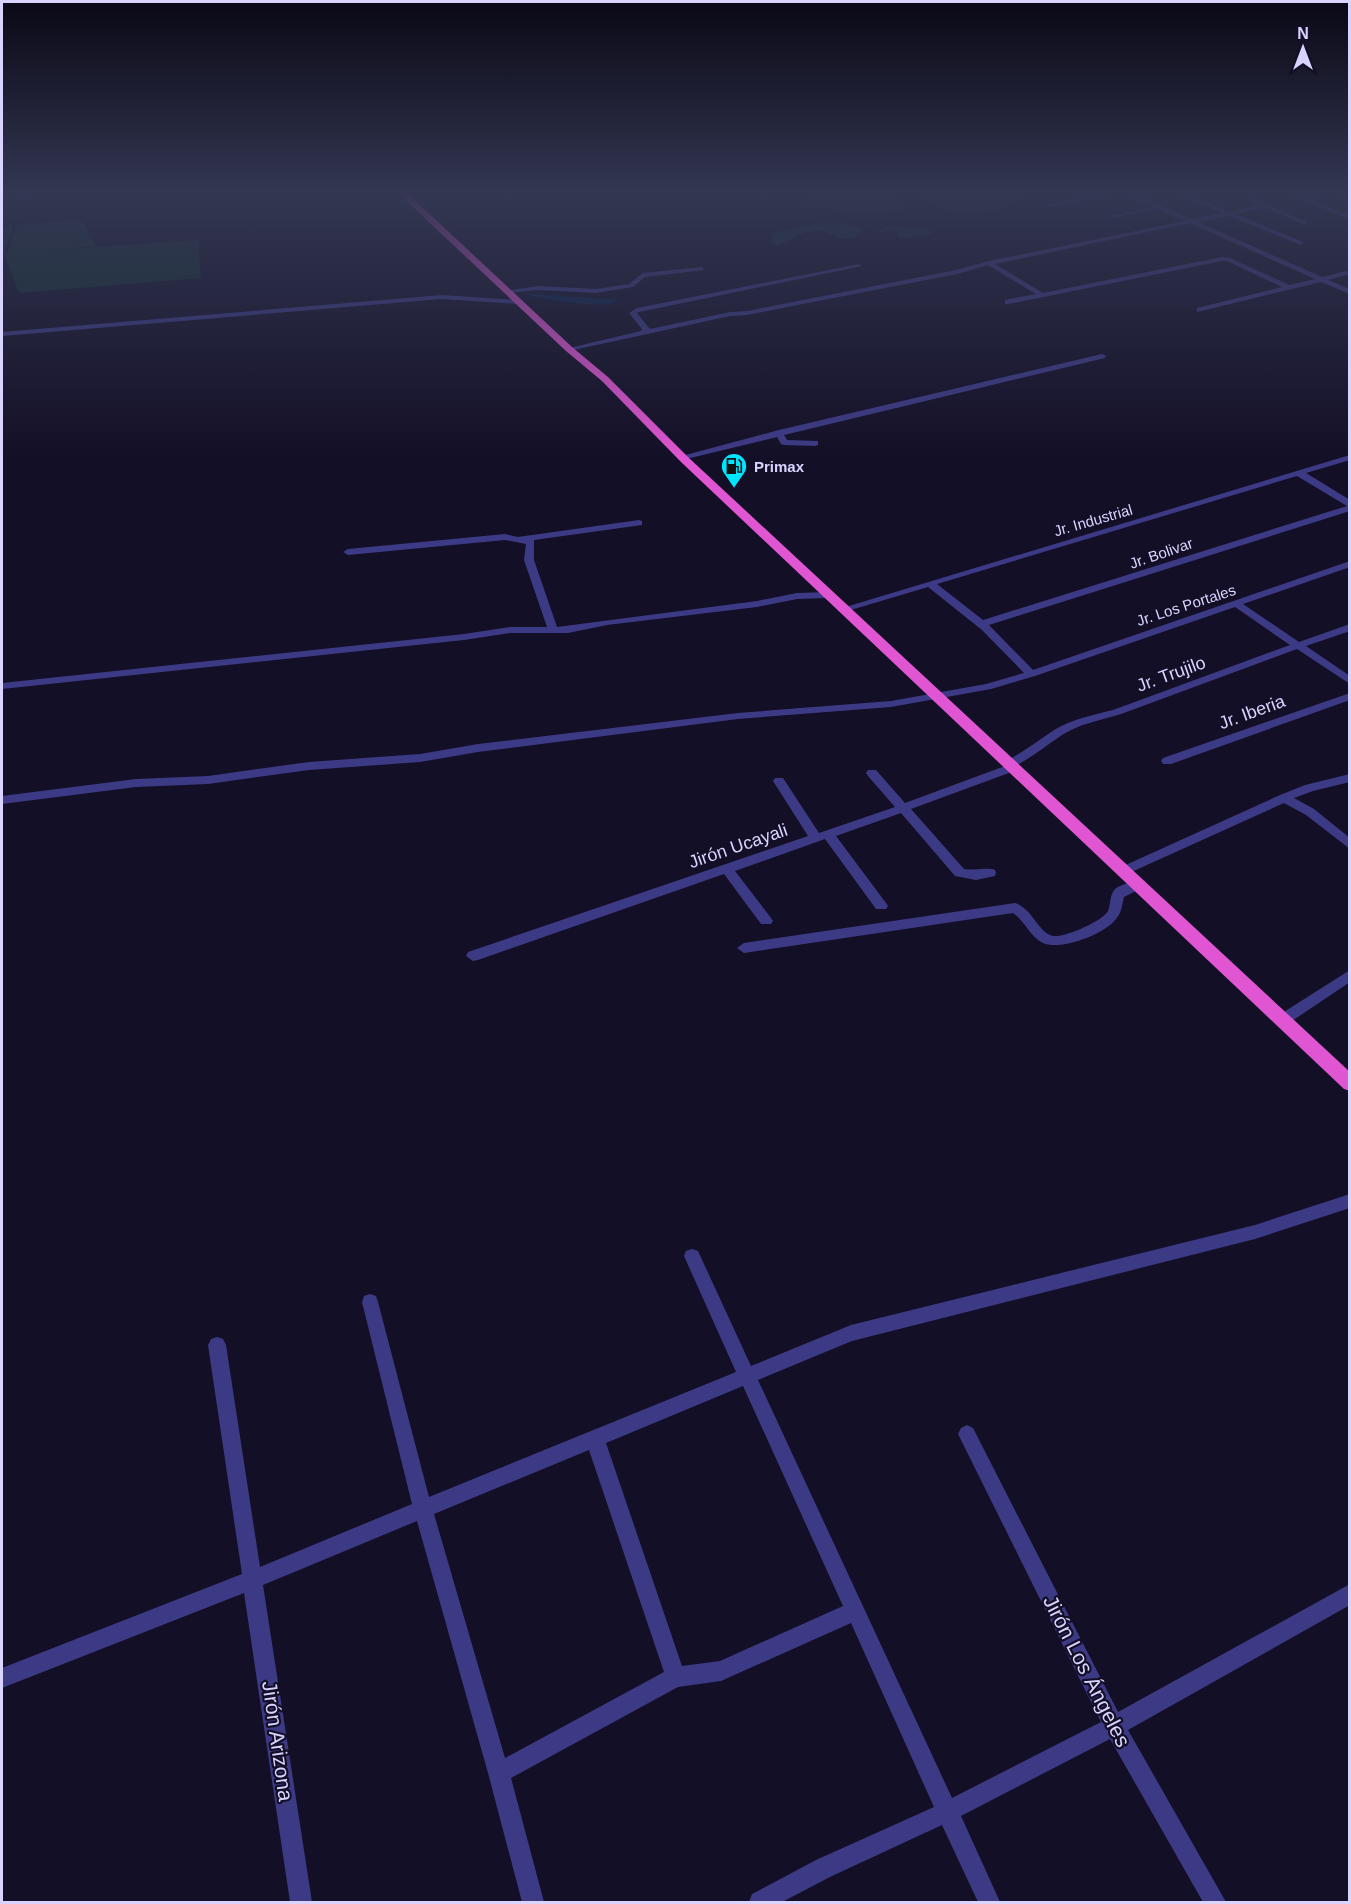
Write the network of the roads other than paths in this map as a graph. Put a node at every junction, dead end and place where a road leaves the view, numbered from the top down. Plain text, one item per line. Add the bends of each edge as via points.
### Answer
1 (497, 281) edge
2 (637, 281) edge
3 (787, 281) edge
4 (911, 281) edge
5 (1019, 281) edge
6 (1113, 281) edge
7 (1274, 281) edge
8 (1314, 281) edge
9 (1325, 281) edge
10 (850, 285) dead end
11 (1289, 288) junction
12 (508, 291) junction
13 (859, 291) junction
14 (1350, 292) edge
15 (1042, 295) junction
16 (519, 302) junction
17 (1008, 302) dead end
18 (1200, 310) dead end
19 (644, 333) junction
20 (2, 334) edge
21 (569, 349) junction
22 (1102, 356) dead end
23 (779, 433) junction
24 (815, 443) dead end
25 (682, 457) junction
26 (1350, 457) edge
27 (1299, 473) junction
28 (1350, 506) edge
29 (639, 523) dead end
30 (518, 540) junction
31 (348, 552) dead end
32 (1350, 564) edge
33 (930, 584) junction
34 (829, 595) junction
35 (1238, 605) junction
36 (844, 609) junction
37 (981, 624) junction
38 (1350, 627) edge
39 (553, 629) junction
40 (1299, 646) junction
41 (1031, 674) junction
42 (1350, 681) edge
43 (2, 686) edge
44 (1350, 696) edge
45 (939, 697) junction
46 (1167, 761) dead end
47 (1011, 766) junction
48 (872, 773) dead end
49 (1350, 778) edge
50 (779, 781) dead end
51 (1284, 798) junction
52 (2, 800) edge
53 (903, 808) junction
54 (822, 836) junction
55 (1350, 845) edge
56 (727, 869) junction
57 (1123, 871) junction
58 (990, 873) dead end
59 (1137, 885) junction
60 (881, 906) dead end
61 (766, 921) dead end
62 (744, 948) dead end
63 (474, 956) dead end
64 (1350, 975) edge
65 (1281, 1021) junction
66 (1350, 1084) edge
67 (1350, 1201) edge
68 (692, 1256) dead end
69 (370, 1302) dead end
70 (217, 1345) dead end
71 (747, 1376) junction
72 (967, 1434) dead end
73 (595, 1438) junction
74 (423, 1509) junction
75 (254, 1579) junction
76 (1350, 1594) edge
77 (855, 1611) junction
78 (676, 1677) junction
79 (2, 1678) edge
80 (1114, 1726) junction
81 (499, 1773) junction
82 (947, 1812) junction
83 (302, 1902) edge
84 (533, 1902) edge
85 (760, 1902) edge
86 (989, 1902) edge
87 (1215, 1902) edge

1 - 12 highway
2 - 12 street via 631,286 596,291
3 - 19 street via 637,310 633,313 644,324
4 - 13 street
5 - 15 street
6 - 15 street
7 - 11 street
8 - 11 street
9 - 14 street
10 - 13 street
11 - 18 street
12 - 16 highway
13 - 19 street
15 - 17 street
16 - 20 street via 442,297
16 - 21 highway
19 - 21 street
21 - 25 highway via 614,387
22 - 23 street
23 - 24 street via 783,443
23 - 25 street
25 - 34 highway
26 - 27 street, Jr. Industrial
27 - 28 street
27 - 33 street, Jr. Industrial
28 - 37 street, Jr. Bolivar
29 - 30 street
30 - 31 street via 506,537
30 - 39 street via 531,542 529,560
32 - 35 street, Jr. Los Portales
33 - 36 street, Jr. Industrial
33 - 37 street
34 - 36 highway
34 - 39 street
35 - 40 street
35 - 41 street, Jr. Los Portales
36 - 45 highway
37 - 41 street
38 - 40 street, Jr. Trujilo
39 - 43 street via 510,630
40 - 42 street
40 - 47 street, Jr. Trujilo via 1087,720 1059,732
41 - 45 street, Jr. Los Portales
44 - 46 street, Jr. Iberia
45 - 47 highway
45 - 52 street, Jr. Los Portales via 738,716 420,758 309,766 208,780 136,783
47 - 53 street, Jirón Ucayali
47 - 57 highway
48 - 53 street
49 - 51 street
50 - 54 street
51 - 55 street via 1310,812
51 - 57 street
53 - 54 street, Jirón Ucayali
53 - 58 street via 960,873
54 - 56 street, Jirón Ucayali
54 - 60 street
56 - 61 street
56 - 63 street, Jirón Ucayali
57 - 59 highway
59 - 62 street via 1119,893 1113,915 1100,926 1057,942 1043,937 1015,908
59 - 65 highway
64 - 65 street
65 - 66 highway
67 - 71 street via 1255,1232 851,1333
68 - 71 street
69 - 74 street
70 - 75 street, Jirón Arizona
71 - 73 street
71 - 77 street
72 - 80 street, Jirón Los Ángeles
73 - 74 street
73 - 78 street
74 - 75 street
74 - 81 street
75 - 79 street
75 - 83 street, Jirón Arizona
76 - 80 street
77 - 78 street via 721,1671
77 - 82 street
78 - 81 street
80 - 82 street
80 - 87 street, Jirón Los Ángeles
81 - 84 street
82 - 85 street
82 - 86 street

